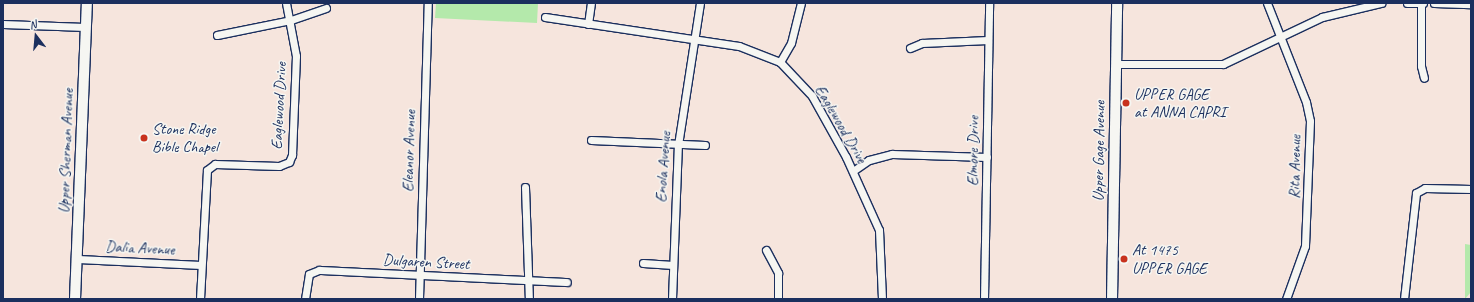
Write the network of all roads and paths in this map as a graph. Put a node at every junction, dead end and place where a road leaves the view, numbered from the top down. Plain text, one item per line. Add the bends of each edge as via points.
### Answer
1 (87, 3) edge
2 (286, 3) edge
3 (428, 3) edge
4 (592, 3) edge
5 (700, 3) edge
6 (801, 3) edge
7 (989, 3) edge
8 (1117, 3) edge
9 (1267, 3) edge
10 (1381, 3) edge
11 (1407, 3) edge
12 (1422, 3) edge
13 (1434, 3) edge
14 (1471, 4) edge
15 (326, 8) dead end
16 (545, 17) dead end
17 (291, 20) junction
18 (3, 24) edge
19 (588, 24) junction
20 (85, 27) junction
21 (216, 35) dead end
22 (1279, 37) junction
23 (694, 38) junction
24 (988, 40) junction
25 (910, 48) dead end
26 (780, 62) junction
27 (1116, 64) junction
28 (1424, 78) dead end
29 (591, 140) dead end
30 (678, 145) junction
31 (705, 145) dead end
32 (987, 157) junction
33 (853, 171) junction
34 (525, 187) dead end
35 (1471, 189) edge
36 (766, 250) dead end
37 (78, 259) junction
38 (643, 263) dead end
39 (201, 265) junction
40 (672, 265) junction
41 (419, 276) junction
42 (529, 282) junction
43 (567, 282) dead end
44 (76, 299) edge
45 (200, 299) edge
46 (305, 299) edge
47 (419, 299) edge
48 (528, 299) edge
49 (672, 299) edge
50 (778, 299) edge
51 (882, 299) edge
52 (984, 299) edge
53 (1112, 299) edge
54 (1286, 299) edge
55 (1404, 299) edge

1 - 20 main road, Upper Sherman Avenue
2 - 17 street, Eaglewood Drive
3 - 41 street, Eleanor Avenue
4 - 19 street
5 - 23 street, Enola Avenue
6 - 26 street via 791,43
7 - 24 street, Elmore Drive
8 - 27 main road, Upper Gage Avenue
9 - 22 street, Rita Avenue
10 - 22 street via 1334,13
11 - 12 street
12 - 28 street via 1421,66
13 - 14 street
15 - 17 street
16 - 19 street, Eaglewood Drive
17 - 21 street
17 - 39 street, Eaglewood Drive via 296,56 292,155 289,162 279,166 215,164 207,170
18 - 20 street
19 - 23 street, Eaglewood Drive
20 - 37 main road, Upper Sherman Avenue
22 - 27 street via 1238,58 1214,66
22 - 54 street, Rita Avenue via 1306,102 1310,121 1306,246
23 - 26 street, Eaglewood Drive via 739,46
23 - 30 street, Enola Avenue
24 - 25 street via 922,44
24 - 32 street, Elmore Drive
26 - 33 street, Eaglewood Drive via 812,96
27 - 53 main road, Upper Gage Avenue
29 - 30 street
30 - 31 street
30 - 40 street, Enola Avenue
32 - 33 street via 892,154 869,160
32 - 52 street, Elmore Drive
33 - 51 street, Eaglewood Drive via 879,230
34 - 42 street
35 - 55 street via 1425,188 1416,193
36 - 50 street via 778,273
37 - 39 street, Dalia Avenue
37 - 44 main road, Upper Sherman Avenue
38 - 40 street
39 - 45 street, Eaglewood Drive
40 - 49 street, Enola Avenue
41 - 42 street, Dulgaren Street
41 - 46 street, Dulgaren Street via 319,270 309,274
41 - 47 street, Eleanor Avenue
42 - 43 street, Dulgaren Street
42 - 48 street

